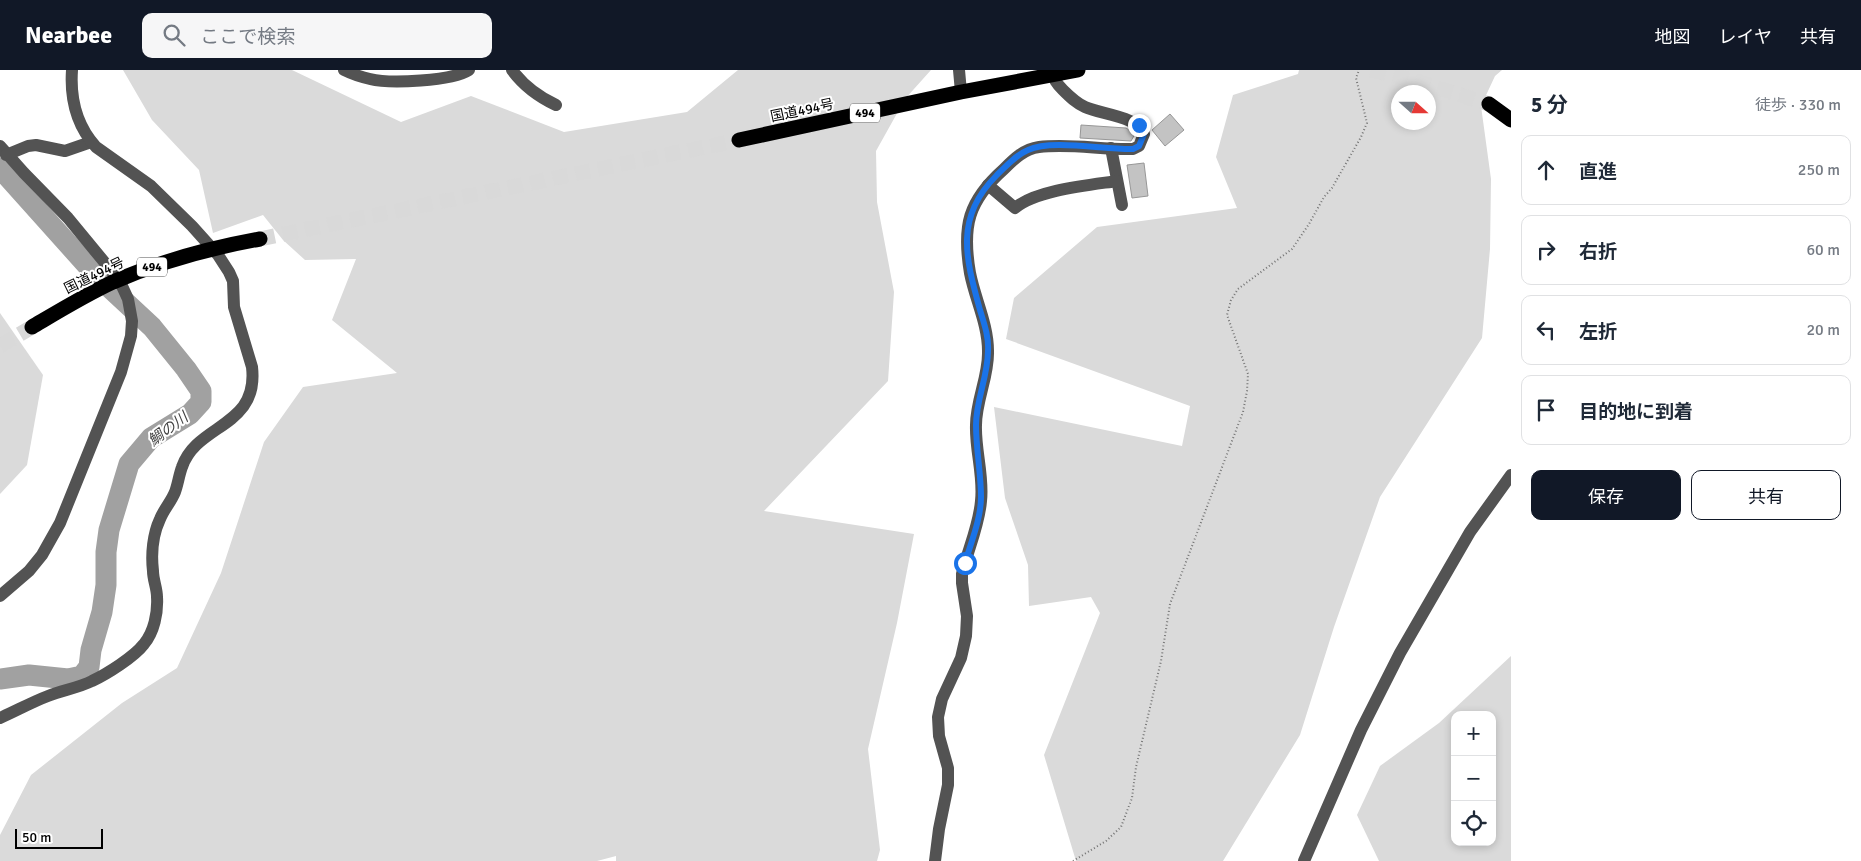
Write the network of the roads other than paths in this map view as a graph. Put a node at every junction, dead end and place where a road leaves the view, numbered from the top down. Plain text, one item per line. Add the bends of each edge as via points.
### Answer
1 (72, 70) edge
2 (344, 70) edge
3 (470, 70) edge
4 (512, 70) edge
5 (959, 70) edge
6 (1052, 70) edge
7 (1072, 71) edge
8 (962, 92) junction
9 (1489, 104) tunnel mouth
10 (556, 105) dead end
11 (1511, 120) edge
12 (739, 140) tunnel mouth
13 (91, 142) junction
14 (1110, 148) junction
15 (3, 150) edge
16 (1117, 181) junction
17 (988, 185) junction
18 (1122, 206) dead end
19 (255, 240) tunnel mouth
20 (32, 327) tunnel mouth
21 (1511, 475) edge
22 (0, 596) edge
23 (0, 718) edge
24 (935, 861) edge
25 (1304, 861) edge

1 - 13 street via 74,111
2 - 3 street via 385,81 448,78
4 - 10 street via 519,80
5 - 8 street
6 - 14 street via 1055,81 1078,104 1132,122 1143,130 1143,141 1139,146 1133,149
7 - 8 highway, 国道494号 / 494
8 - 12 highway, 国道494号 / 494
9 - 11 highway
13 - 15 street via 65,151 36,145
13 - 23 street via 151,186 218,255 233,281 234,307 252,367 252,388 238,413 185,457 175,493 156,530 152,570 157,598 155,620 144,644 132,656 92,681
14 - 16 street
14 - 17 street via 1056,146 1028,150
15 - 22 street via 68,218 110,269 125,292 132,321 121,372 60,523 29,571
16 - 17 street via 1063,189 1015,208
16 - 18 street
17 - 24 street via 974,204 966,232 970,275 987,335 988,351 976,426 981,499 962,574 966,636 938,717 948,784
19 - 20 highway, 国道494号 / 494 via 187,256 136,273 87,295
21 - 25 street via 1461,545 1400,653 1360,730

